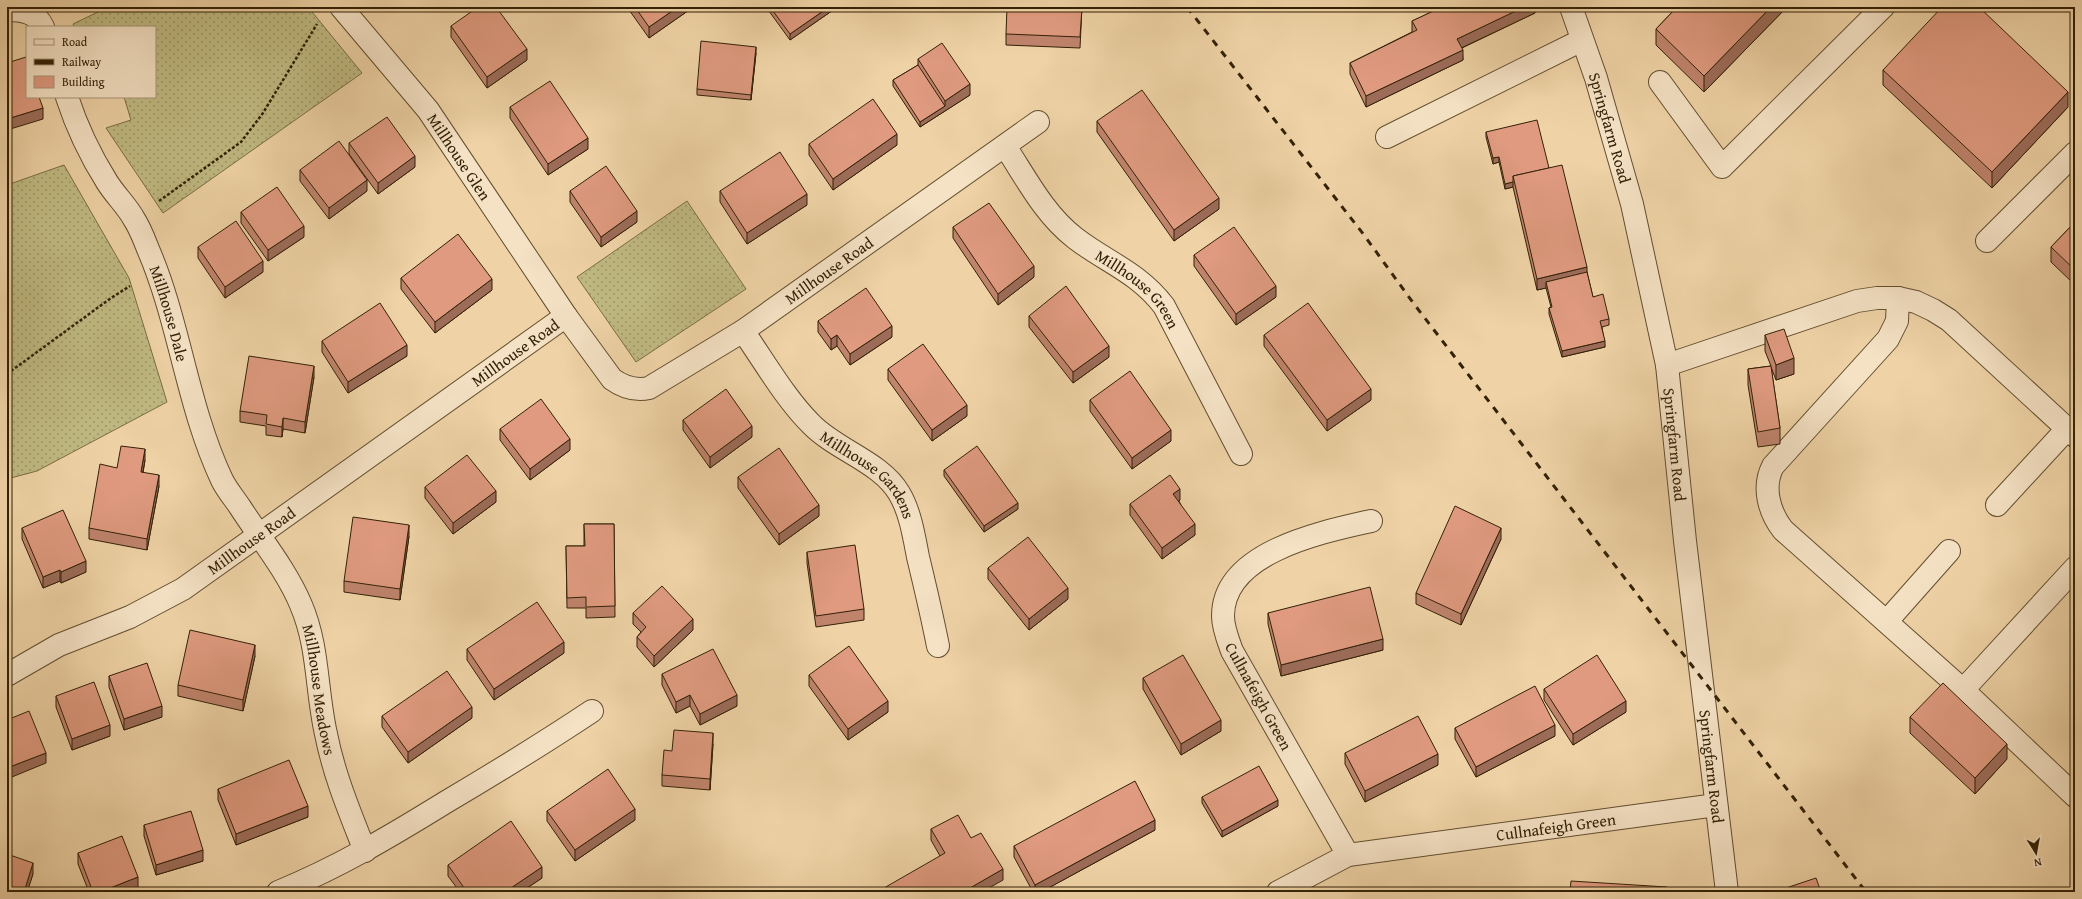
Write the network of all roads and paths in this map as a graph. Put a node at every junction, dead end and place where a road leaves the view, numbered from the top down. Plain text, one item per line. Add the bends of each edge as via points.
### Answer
1 (341, 7) edge
2 (1571, 7) edge
3 (1883, 7) edge
4 (7, 10) edge
5 (320, 20) dead end
6 (42, 26) edge
7 (1582, 40) junction
8 (1660, 82) dead end
9 (67, 98) edge
10 (1038, 122) dead end
11 (1387, 137) dead end
12 (1005, 146) junction
13 (2075, 153) edge
14 (134, 218) junction
15 (1987, 241) dead end
16 (157, 270) junction
17 (1898, 298) junction
18 (566, 316) junction
19 (743, 331) junction
20 (1667, 365) junction
21 (7, 374) edge
22 (2071, 432) edge
23 (1241, 454) dead end
24 (1997, 505) dead end
25 (1371, 521) dead end
26 (258, 535) junction
27 (1949, 551) dead end
28 (2075, 568) edge
29 (1887, 621) junction
30 (938, 646) dead end
31 (7, 675) edge
32 (1963, 690) junction
33 (592, 711) dead end
34 (2075, 796) edge
35 (1716, 805) junction
36 (366, 851) junction
37 (1348, 855) junction
38 (278, 892) edge
39 (1278, 892) edge
40 (1727, 892) edge

1 - 18 street, Millhouse Glen via 428,110
2 - 7 street, Springfarm Road
3 - 8 street via 1722,167
4 - 6 street via 34,15
5 - 14 path via 263,113 241,142
7 - 11 street
7 - 20 street, Springfarm Road via 1596,78 1632,204
9 - 14 street, Millhouse Dale via 76,125 93,159
10 - 12 street, Millhouse Road
12 - 19 street, Millhouse Road
12 - 23 street, Millhouse Green via 1042,204 1059,223 1075,238 1130,272 1160,300
13 - 15 street
14 - 16 street, Millhouse Dale
16 - 21 path via 111,298
16 - 26 street, Millhouse Dale via 190,392 213,461 223,482
17 - 20 street via 1857,301
17 - 22 street via 1916,302 1949,320
17 - 29 street via 1897,321 1888,339 1778,460 1770,472 1768,485 1768,499 1772,512 1783,530
18 - 19 street, Millhouse Road via 612,379 621,386 640,390 660,383
18 - 26 street, Millhouse Road
19 - 30 street, Millhouse Gardens via 811,425 873,467 899,492 913,534
20 - 35 street, Springfarm Road via 1684,541
22 - 24 street
25 - 37 street, Cullnafeigh Green via 1301,538 1261,559 1237,578 1223,606 1224,627 1232,651
26 - 31 street, Millhouse Road via 183,589 130,617 59,645
26 - 36 street, Millhouse Meadows via 300,603 313,638 325,732 332,763 346,805
27 - 29 street
28 - 32 street
29 - 32 street
32 - 34 street
33 - 36 street
35 - 37 street, Cullnafeigh Green
35 - 40 street, Springfarm Road
36 - 38 street
37 - 39 street, Cullnafeigh Green

